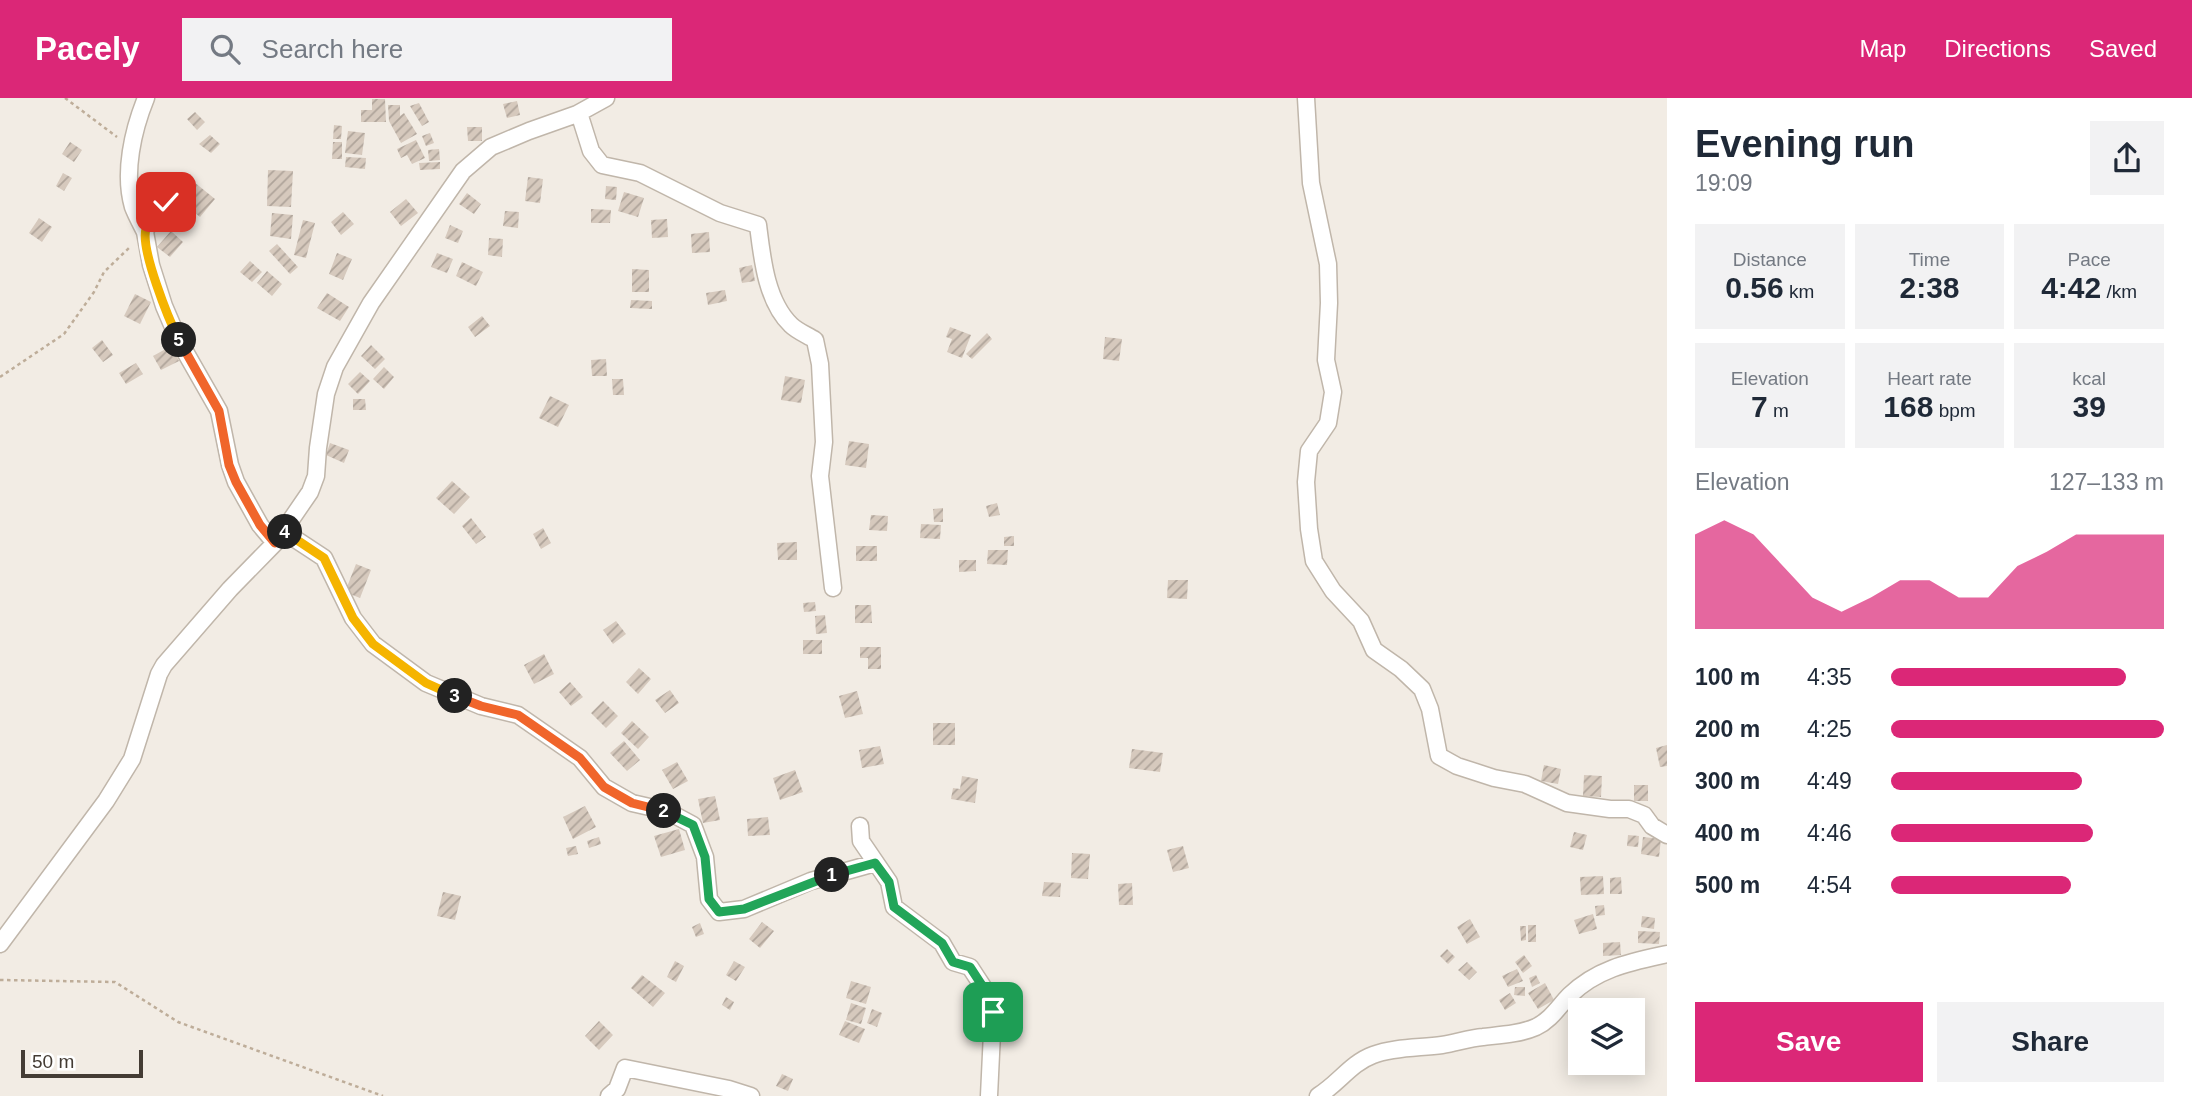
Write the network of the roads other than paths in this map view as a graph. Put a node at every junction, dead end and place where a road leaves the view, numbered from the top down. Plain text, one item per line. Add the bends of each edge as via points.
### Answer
1 (146, 98) edge
2 (607, 98) edge
3 (1306, 98) edge
4 (579, 113) junction
5 (171, 197) dead end
6 (145, 232) junction
7 (279, 537) junction
8 (833, 588) dead end
9 (860, 826) dead end
10 (1667, 835) edge
11 (875, 863) junction
12 (0, 944) edge
13 (1667, 954) edge
14 (609, 1096) edge
15 (751, 1096) edge
16 (989, 1096) edge
17 (1318, 1096) edge

1 - 6 street via 132,145 129,177 133,206
2 - 4 street
3 - 10 street via 1311,183 1328,264 1326,360 1333,392 1328,423 1309,452 1307,494 1314,561 1333,591 1361,621 1374,650 1422,689 1438,756 1567,803 1629,808
4 - 7 street via 491,147 463,171 371,303 335,367 326,394 316,476
4 - 8 street via 591,150 602,165 640,173 720,213 758,225 770,292 790,324 815,340 820,364 824,442 820,475
5 - 6 street
6 - 7 street via 171,323 219,411 236,482 260,525
7 - 11 street via 324,558 353,618 373,644 426,683 481,706 518,715 580,758 604,787 632,803 667,811 693,825 705,857 709,899 719,912 744,909 811,881
7 - 12 street via 164,665 132,759
9 - 11 street via 861,841
11 - 16 street via 889,882 894,907 942,943 953,962 970,967 987,993 993,1012
13 - 17 street via 1606,970 1583,984 1535,1028 1377,1053
14 - 15 street via 625,1068

